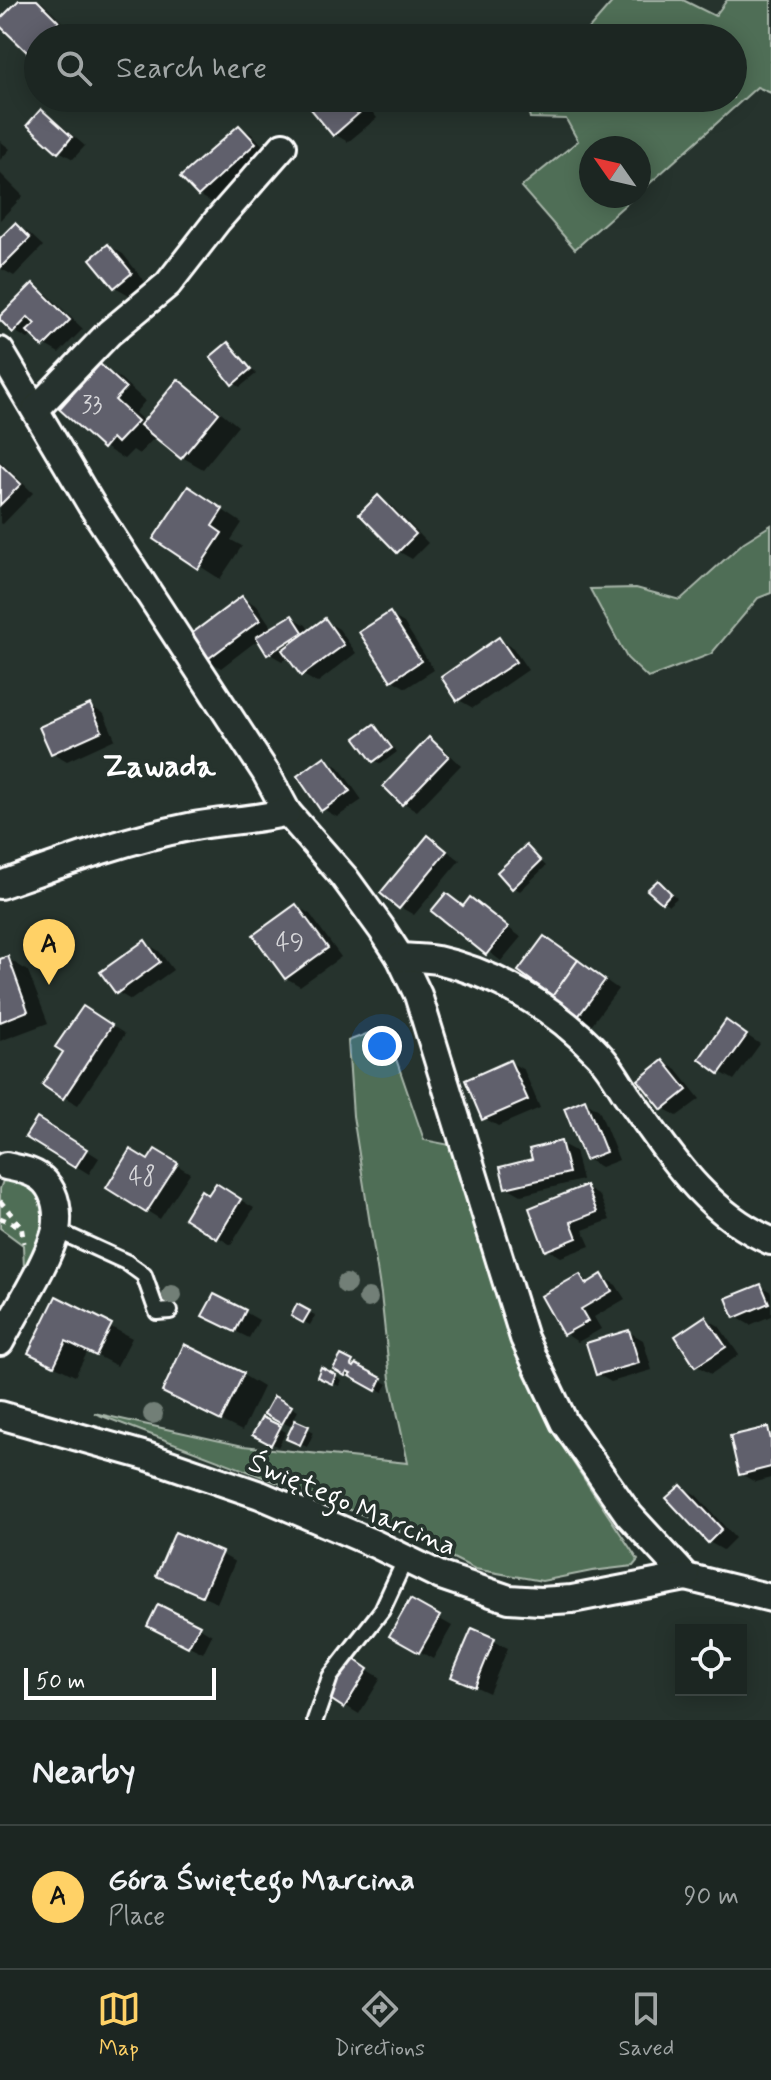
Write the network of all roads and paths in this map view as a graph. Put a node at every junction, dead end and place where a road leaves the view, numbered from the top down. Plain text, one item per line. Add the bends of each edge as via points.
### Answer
1 (283, 146) dead end
2 (0, 351) edge
3 (36, 409) junction
4 (287, 812) junction
5 (0, 885) edge
6 (400, 957) junction
7 (6, 1166) dead end
8 (0, 1218) edge
9 (21, 1226) dead end
10 (56, 1230) junction
11 (30, 1239) dead end
12 (771, 1241) edge
13 (25, 1247) dead end
14 (170, 1311) dead end
15 (0, 1342) edge
16 (0, 1415) edge
17 (406, 1558) junction
18 (686, 1577) junction
19 (771, 1598) edge
20 (315, 1720) edge

1 - 3 street via 168,284 109,333
2 - 3 street
3 - 4 street
4 - 5 street via 191,826 117,844
4 - 6 street via 344,877
6 - 12 street via 436,960 479,973 566,1025 600,1056 688,1179 719,1211
6 - 18 street via 418,995 524,1338 543,1380 585,1455 629,1515
7 - 10 street via 29,1171 45,1182 55,1197
8 - 9 path
10 - 14 lane via 126,1262 144,1275 157,1312
10 - 15 street
11 - 13 path
16 - 17 street, Świętego Marcina via 260,1495
17 - 18 street, Świętego Marcina via 509,1599 572,1599
17 - 20 lane via 382,1610 330,1677
18 - 19 street

